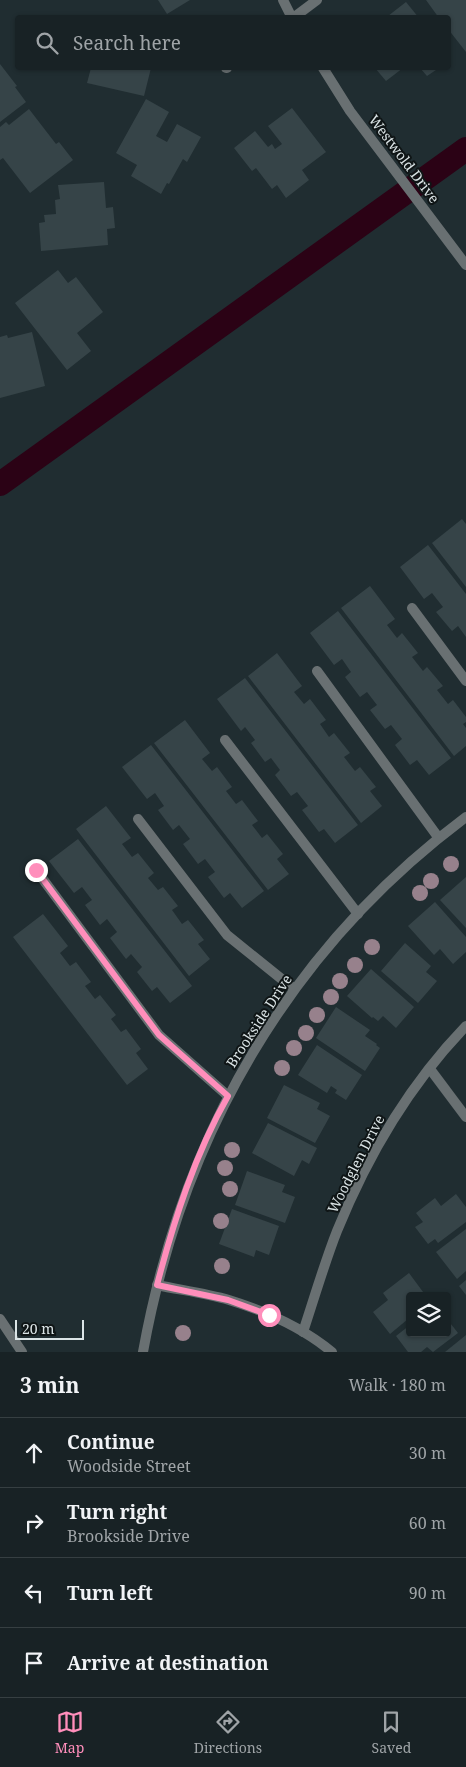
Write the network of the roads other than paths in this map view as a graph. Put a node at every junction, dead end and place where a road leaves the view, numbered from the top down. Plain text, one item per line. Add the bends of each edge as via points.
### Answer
1 (283, 0) edge
2 (317, 0) edge
3 (291, 15) edge
4 (297, 15) edge
5 (324, 70) edge
6 (466, 265) edge
7 (412, 608) dead end
8 (316, 671) dead end
9 (466, 681) edge
10 (225, 740) dead end
11 (466, 817) edge
12 (138, 819) dead end
13 (438, 837) junction
14 (36, 870) dead end
15 (358, 914) junction
16 (294, 990) junction
17 (466, 1026) edge
18 (430, 1069) junction
19 (228, 1096) junction
20 (466, 1117) edge
21 (157, 1285) junction
22 (0, 1319) edge
23 (303, 1332) junction
24 (22, 1352) edge
25 (143, 1352) edge
26 (332, 1352) edge

1 - 3 street
2 - 4 street
5 - 6 street, Westwold Drive via 350,111
7 - 9 street
8 - 13 street
10 - 15 street
11 - 13 street, Brookside Drive
12 - 16 street via 227,935
13 - 15 street, Brookside Drive
14 - 19 street via 159,1035
15 - 16 street, Brookside Drive
16 - 19 street, Brookside Drive via 257,1044
17 - 18 street, Woodglen Drive
18 - 20 street
18 - 23 street, Woodglen Drive via 367,1166 337,1231
19 - 21 street, Brookside Drive via 192,1174
21 - 23 street via 228,1300
21 - 25 street, Brookside Drive
22 - 24 street
23 - 26 street

